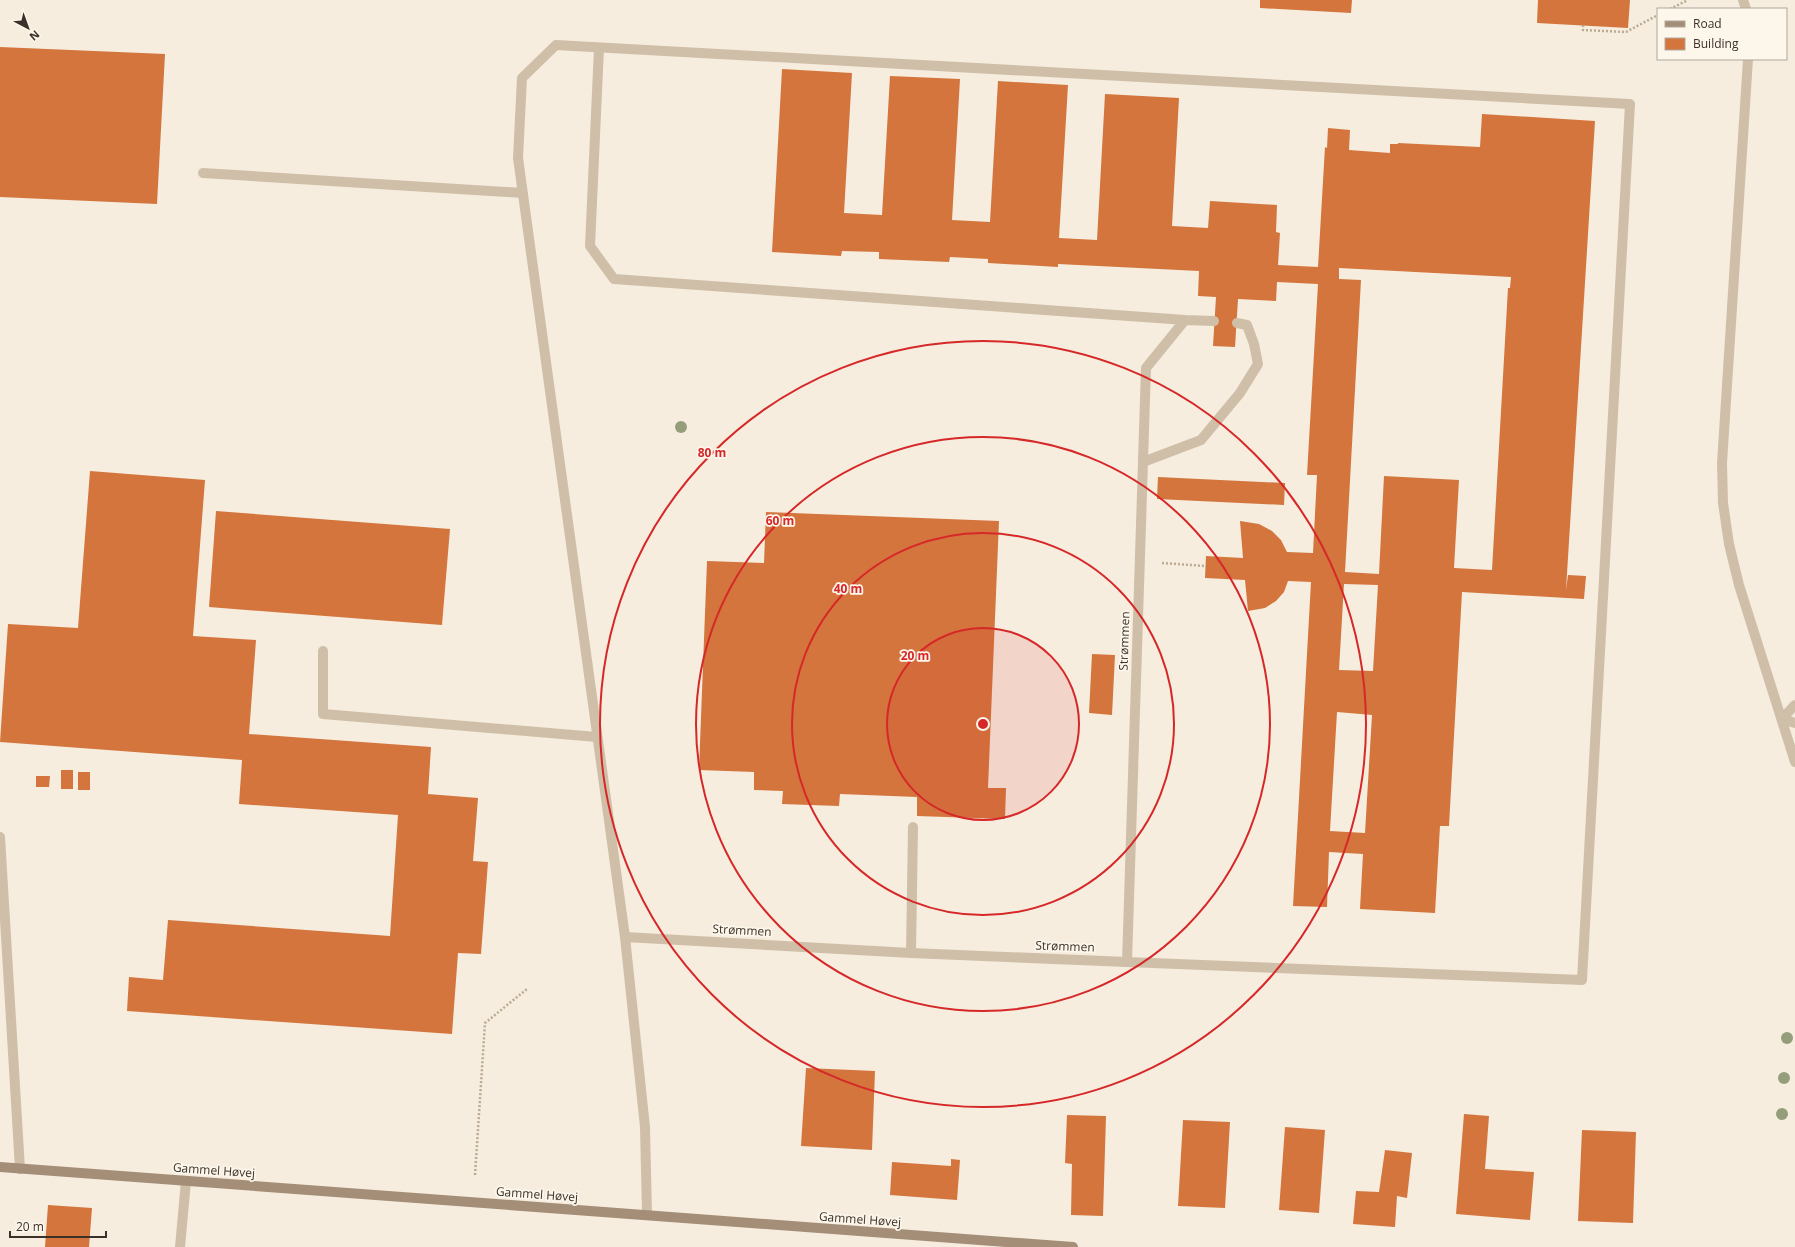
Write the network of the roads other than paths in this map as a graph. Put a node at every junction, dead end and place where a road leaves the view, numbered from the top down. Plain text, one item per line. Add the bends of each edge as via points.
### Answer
1 (599, 48) junction
2 (1748, 60) edge
3 (203, 173) dead end
4 (523, 193) junction
5 (1186, 320) junction
6 (1214, 321) dead end
7 (1237, 323) dead end
8 (1143, 462) junction
9 (323, 652) dead end
10 (1795, 705) edge
11 (1782, 719) junction
12 (1795, 723) edge
13 (597, 737) junction
14 (1795, 762) edge
15 (913, 827) dead end
16 (0, 837) edge
17 (624, 937) junction
18 (910, 953) junction
19 (1127, 962) junction
20 (0, 1167) edge
21 (20, 1169) junction
22 (186, 1181) junction
23 (647, 1214) junction
24 (180, 1247) edge
25 (1073, 1247) edge

1 - 4 street via 556,45 522,78 518,158
1 - 5 street via 590,246 614,279
1 - 19 street via 1630,104 1582,980
2 - 11 street via 1722,463 1723,504 1739,584
3 - 4 street
4 - 13 street
5 - 6 street
5 - 8 street, Strømmen via 1146,368
7 - 8 street via 1246,325 1254,344 1258,364 1240,393 1201,440
8 - 19 street, Strømmen
9 - 13 street via 323,714
10 - 11 street
11 - 12 street
11 - 14 street
13 - 17 street
15 - 18 street
16 - 21 street
17 - 18 street, Strømmen
17 - 23 street via 644,1127
18 - 19 street, Strømmen
20 - 21 street, Gammel Høvej
21 - 22 street, Gammel Høvej
22 - 23 street, Gammel Høvej
22 - 24 street
23 - 25 street, Gammel Høvej via 658,1217

